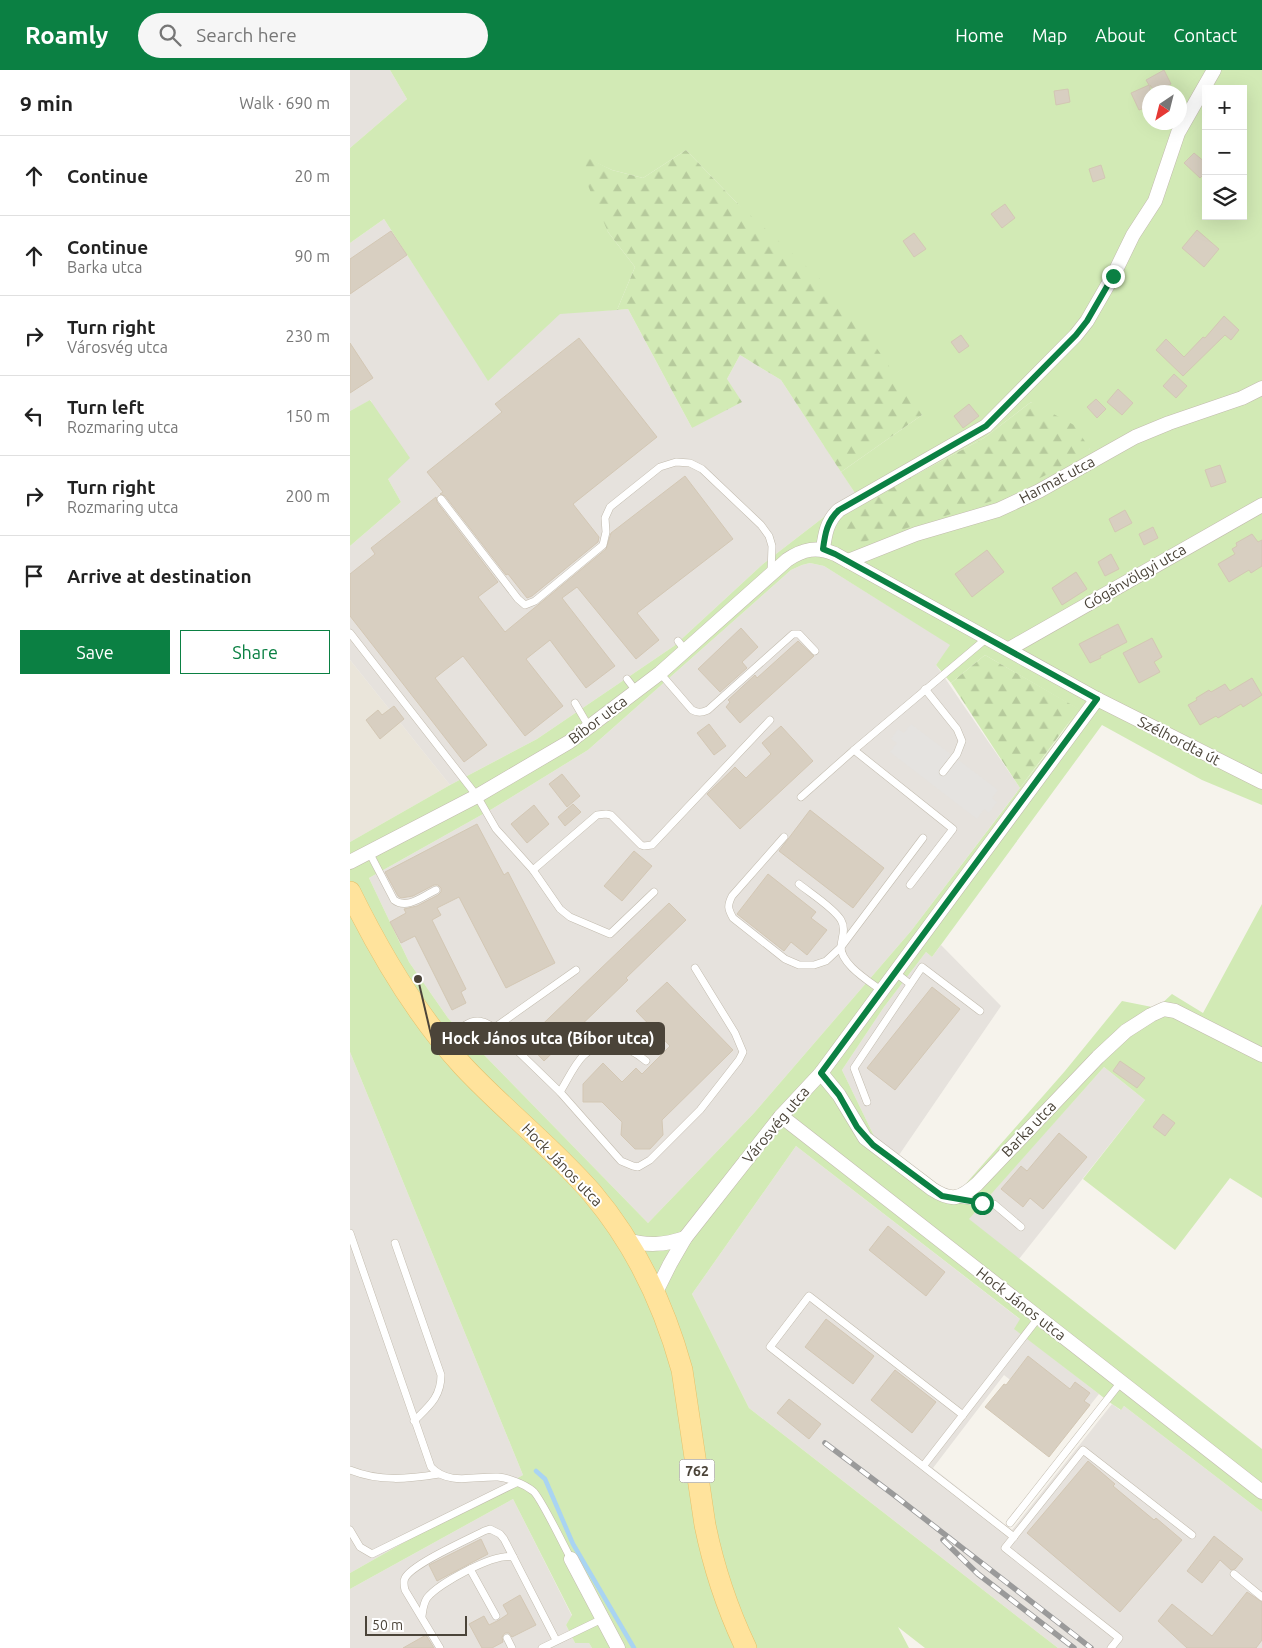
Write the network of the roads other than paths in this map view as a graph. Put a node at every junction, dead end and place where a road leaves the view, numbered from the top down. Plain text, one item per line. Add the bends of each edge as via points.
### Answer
1 (1214, 70) edge
2 (1262, 388) edge
3 (442, 499) dead end
4 (1262, 505) edge
5 (823, 549) junction
6 (848, 562) junction
7 (772, 573) junction
8 (350, 633) edge
9 (987, 638) junction
10 (1008, 649) junction
11 (815, 651) dead end
12 (660, 673) junction
13 (627, 679) dead end
14 (925, 690) junction
15 (636, 691) junction
16 (1097, 699) junction
17 (575, 703) dead end
18 (770, 720) dead end
19 (589, 726) junction
20 (854, 750) junction
21 (943, 772) dead end
22 (1262, 782) edge
23 (477, 796) junction
24 (801, 797) dead end
25 (784, 837) dead end
26 (923, 838) dead end
27 (369, 852) junction
28 (350, 862) edge
29 (533, 870) junction
30 (799, 884) dead end
31 (910, 885) dead end
32 (436, 890) dead end
33 (350, 892) edge
34 (654, 892) dead end
35 (841, 947) junction
36 (695, 968) dead end
37 (576, 970) dead end
38 (896, 972) junction
39 (910, 984) junction
40 (882, 992) junction
41 (980, 1011) dead end
42 (494, 1028) junction
43 (445, 1044) junction
44 (1262, 1055) edge
45 (646, 1061) dead end
46 (821, 1073) junction
47 (560, 1092) junction
48 (867, 1102) dead end
49 (781, 1116) junction
50 (949, 1198) junction
51 (1021, 1227) dead end
52 (350, 1233) edge
53 (685, 1238) junction
54 (626, 1240) junction
55 (395, 1243) dead end
56 (656, 1292) junction
57 (1039, 1317) junction
58 (1121, 1382) junction
59 (963, 1415) junction
60 (414, 1421) junction
61 (924, 1465) junction
62 (350, 1470) edge
63 (439, 1474) junction
64 (516, 1483) junction
65 (1262, 1492) edge
66 (1010, 1523) dead end
67 (350, 1530) edge
68 (1192, 1535) dead end
69 (1014, 1537) junction
70 (513, 1557) junction
71 (571, 1559) joint
72 (470, 1569) junction
73 (1234, 1574) dead end
74 (1262, 1597) edge
75 (496, 1616) dead end
76 (422, 1617) junction
77 (602, 1619) junction
78 (507, 1638) dead end
79 (556, 1640) junction
80 (440, 1648) edge
81 (512, 1648) edge
82 (542, 1648) edge
83 (618, 1648) edge
84 (746, 1648) edge
85 (1111, 1648) edge

1 - 5 street via 1178,133 1155,201 1076,335 986,426 839,510 828,525
2 - 6 street, Harmat utca via 1135,437 998,510 916,534
3 - 7 lane via 525,605 603,545 606,532 604,518 610,507 660,468 676,462 690,463 702,469 769,536
4 - 10 street, Gógánvölgyi utca
5 - 6 street, Szélhordta út
5 - 7 street, Bíbor utca via 800,552
6 - 9 street, Szélhordta út
7 - 12 street, Bíbor utca via 682,646
8 - 23 lane
9 - 10 street, Szélhordta út
9 - 14 lane
10 - 16 street, Szélhordta út
11 - 12 lane via 799,634 793,634 702,712 692,710
12 - 15 street, Bíbor utca
13 - 15 lane
14 - 20 lane
14 - 21 lane via 957,729 962,741 957,754
15 - 19 street, Bíbor utca
16 - 22 street, Szélhordta út
16 - 38 street, Városvég utca
17 - 19 lane
18 - 29 lane via 652,845 640,845 615,818 602,814 594,816
19 - 23 street, Bíbor utca via 569,742
20 - 24 lane
20 - 31 lane via 953,829
23 - 27 street, Bíbor utca
23 - 29 lane via 496,829
25 - 35 lane via 732,896 728,910 733,918 785,958 800,965 826,961
26 - 35 lane
27 - 28 street, Bíbor utca
27 - 32 lane via 394,900 400,904 406,905
29 - 34 lane via 570,917 610,934
30 - 35 lane via 840,918 844,929
33 - 43 main road, Hock János utca / 762 via 384,958
35 - 40 lane via 846,962
36 - 47 lane via 743,1052 700,1110 650,1160 638,1167 621,1161
37 - 42 lane
38 - 39 lane
38 - 40 street, Városvég utca
39 - 41 lane via 922,967
39 - 48 lane via 854,1068
40 - 46 street, Városvég utca
42 - 43 lane via 483,1022 467,1023
42 - 47 lane
43 - 54 main road, Hock János utca / 762 via 462,1065 592,1193
44 - 50 street, Barka utca via 1164,1009 1126,1030 977,1184 965,1194
45 - 47 lane via 620,1045 606,1044 583,1056
46 - 49 street, Városvég utca
46 - 50 street via 839,1095 865,1138 932,1189
49 - 53 street, Városvég utca
49 - 57 street, Hock János utca
50 - 51 lane via 994,1204
52 - 60 lane
53 - 54 street via 655,1245
53 - 56 street, Városvég utca
54 - 56 main road, Hock János utca / 762
55 - 60 lane via 441,1375 437,1397
56 - 84 main road, Hock János utca / 762 via 682,1370 714,1568
57 - 58 street, Hock János utca
57 - 59 lane
58 - 65 street, Hock János utca
58 - 66 lane
59 - 61 lane
59 - 61 lane via 809,1296 770,1347
60 - 63 lane via 431,1467
61 - 69 lane
62 - 63 lane via 378,1479
63 - 64 lane via 452,1478 498,1477
64 - 67 lane via 372,1554 360,1547
64 - 71 lane via 535,1492
68 - 69 lane via 1083,1450
69 - 85 lane via 1005,1548 1119,1638
70 - 72 lane via 496,1557
70 - 76 lane via 504,1539 490,1530 414,1568 404,1584
70 - 79 lane
71 - 77 street
72 - 75 lane
72 - 76 lane via 435,1590 425,1602
73 - 74 lane
76 - 80 lane
77 - 79 lane
77 - 83 street
78 - 81 lane
79 - 82 lane

